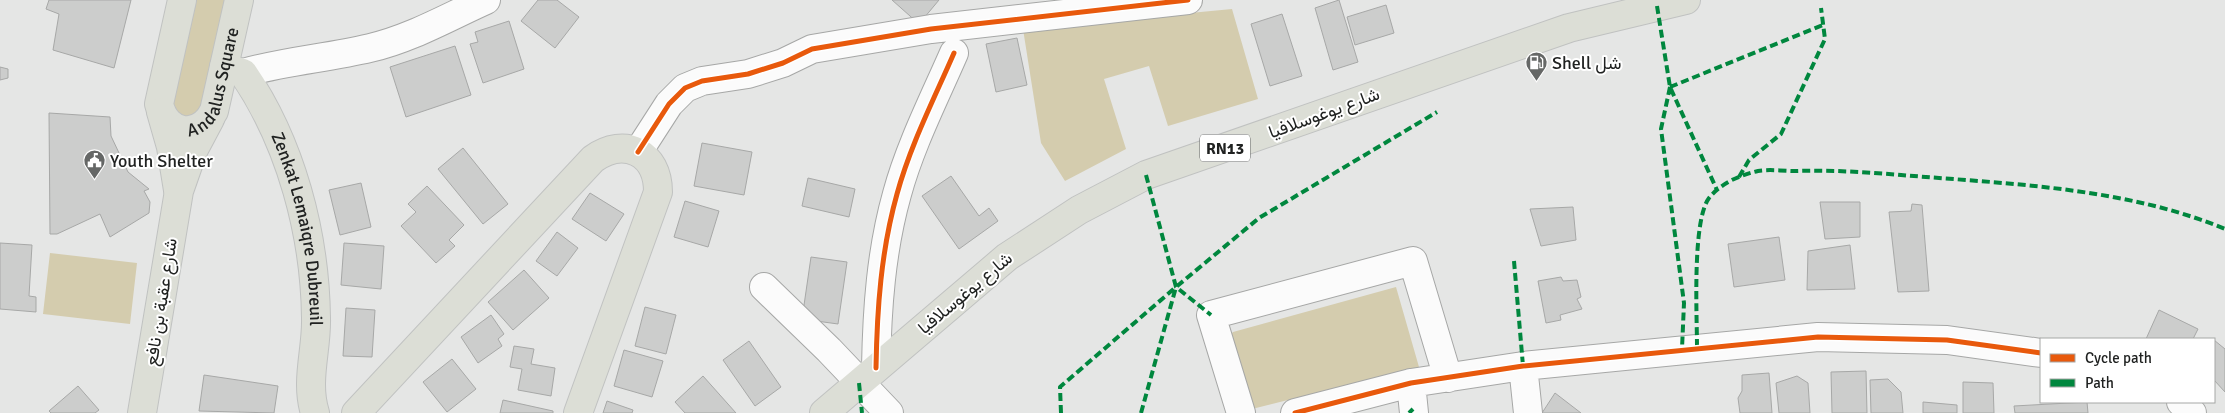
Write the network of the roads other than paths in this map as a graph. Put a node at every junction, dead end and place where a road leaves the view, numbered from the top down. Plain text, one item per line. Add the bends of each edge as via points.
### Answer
1 (182, 0) edge
2 (239, 0) edge
3 (486, 0) edge
4 (1188, 0) edge
5 (1686, 0) edge
6 (954, 53) dead end
7 (233, 70) junction
8 (161, 112) junction
9 (210, 119) junction
10 (638, 152) junction
11 (178, 191) junction
12 (764, 287) dead end
13 (2040, 353) edge
14 (1523, 366) junction
15 (867, 375) junction
16 (1448, 378) junction
17 (1412, 383) junction
18 (2182, 403) edge
19 (142, 413) edge
20 (315, 413) edge
21 (356, 413) edge
22 (578, 413) edge
23 (824, 413) edge
24 (889, 413) edge
25 (1241, 413) edge
26 (1295, 413) edge
27 (1414, 413) edge
28 (1528, 413) edge
29 (2192, 413) edge

1 - 8 main road, Andalus Square via 160,95
2 - 7 main road, Andalus Square
3 - 7 street via 397,40 370,48
4 - 10 street via 931,29 812,49 748,74 702,81 685,88 669,104
5 - 15 main road, شارع يوغوسلافيا / RN13 via 1569,28 1146,176 1079,210 1007,257
6 - 15 street via 897,194 881,270
7 - 9 main road, Andalus Square
7 - 20 main road, Zenkat Lemaiqre Dubreuil via 259,97 278,139 302,208 311,249 316,298 310,386
8 - 9 main road, Andalus Square via 172,126 188,130 204,125
8 - 11 main road
9 - 11 main road via 193,151
10 - 21 main road via 614,148 593,159
10 - 22 main road via 655,169 658,192
11 - 19 main road, شارع عقبة بن نافع
12 - 15 street via 829,350
13 - 14 street via 1947,340 1818,336
14 - 16 street
14 - 28 street
15 - 23 main road, شارع يوغوسلافيا / RN13
15 - 24 street
16 - 17 street
16 - 25 street via 1413,261 1211,314
17 - 26 street
17 - 27 street
18 - 29 street

